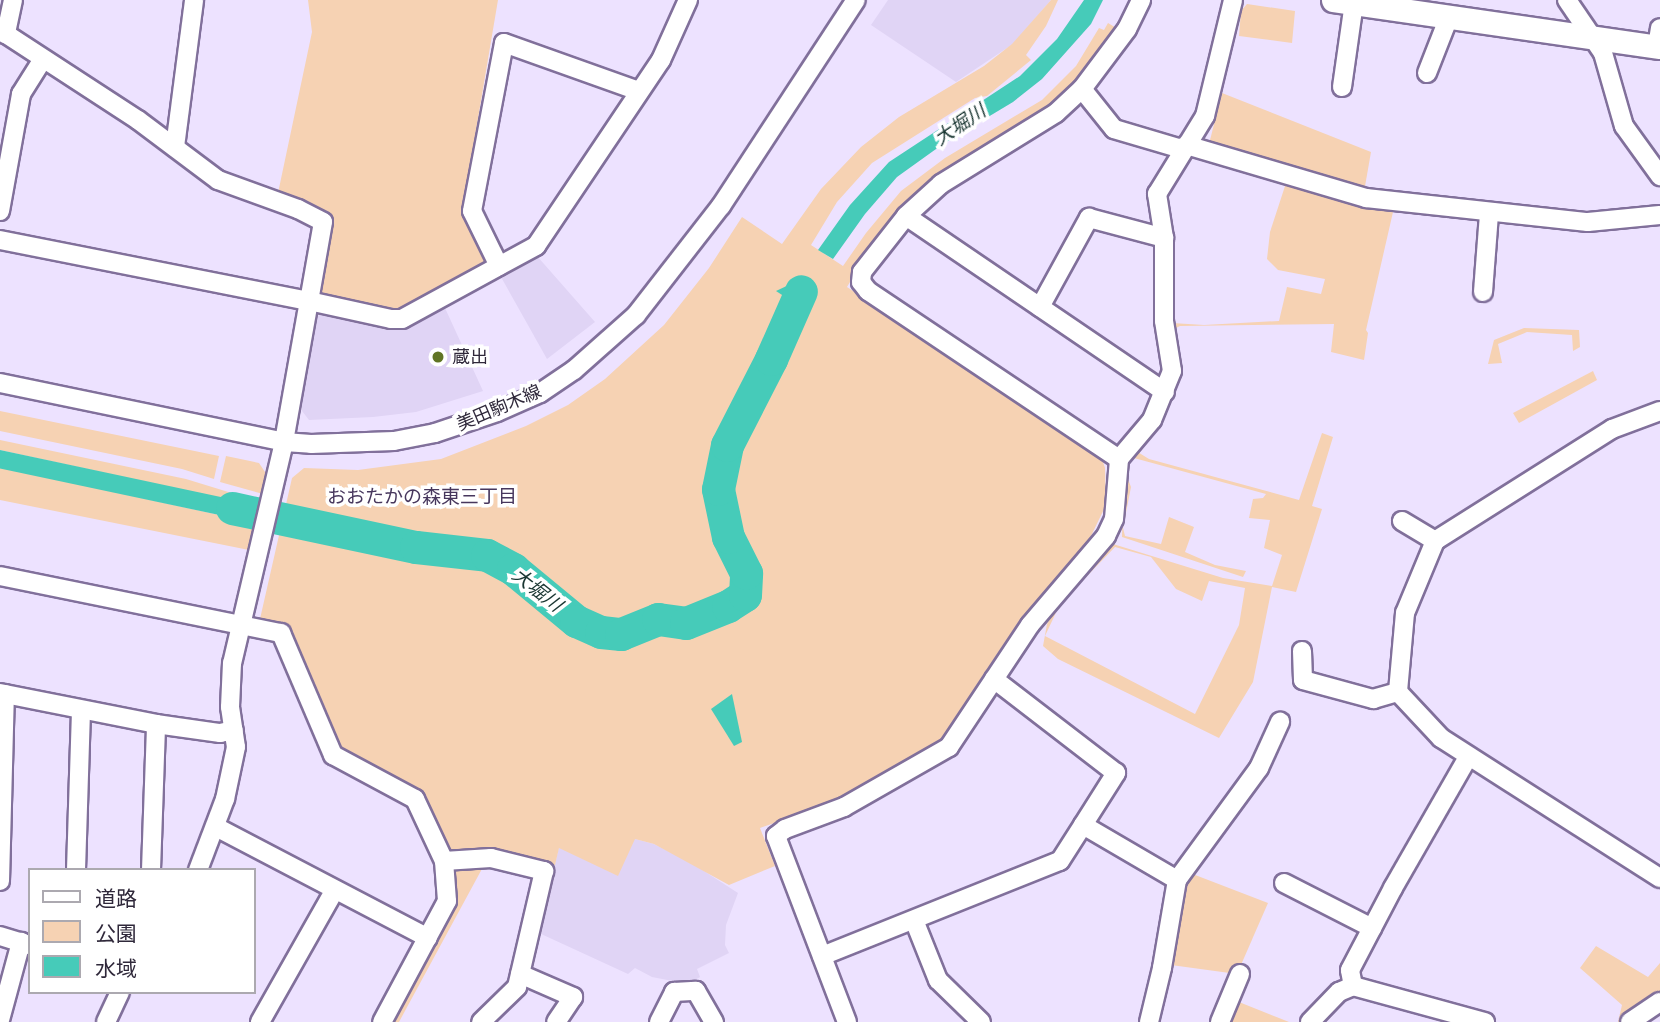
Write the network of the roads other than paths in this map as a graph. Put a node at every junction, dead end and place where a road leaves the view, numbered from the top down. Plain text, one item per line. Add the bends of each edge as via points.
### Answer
1 (13, 0) edge
2 (194, 0) edge
3 (688, 0) edge
4 (856, 0) edge
5 (1140, 0) edge
6 (1233, 0) edge
7 (1567, 0) edge
8 (1344, 2) edge
9 (1450, 17) junction
10 (1595, 38) junction
11 (1659, 40) edge
12 (43, 59) junction
13 (1427, 73) dead end
14 (1342, 87) dead end
15 (1082, 89) junction
16 (639, 91) junction
17 (6, 133) edge
18 (175, 147) junction
19 (1184, 147) junction
20 (1660, 176) edge
21 (0, 211) edge
22 (1489, 214) junction
23 (1660, 215) edge
24 (906, 216) junction
25 (1164, 238) junction
26 (0, 240) edge
27 (499, 266) junction
28 (1483, 292) dead end
29 (309, 301) junction
30 (1040, 307) junction
31 (0, 383) edge
32 (1165, 392) junction
33 (1660, 411) edge
34 (284, 442) junction
35 (1119, 459) junction
36 (1402, 521) dead end
37 (1435, 541) junction
38 (0, 576) edge
39 (242, 624) junction
40 (1302, 651) dead end
41 (994, 679) junction
42 (1398, 692) junction
43 (2, 694) edge
44 (81, 712) junction
45 (1280, 722) dead end
46 (156, 724) junction
47 (234, 730) junction
48 (1468, 757) junction
49 (1083, 825) junction
50 (216, 827) junction
51 (444, 861) junction
52 (76, 868) edge
53 (151, 868) edge
54 (199, 868) edge
55 (1660, 878) edge
56 (1177, 880) junction
57 (0, 881) edge
58 (1284, 883) dead end
59 (334, 891) junction
60 (914, 920) junction
61 (1372, 928) junction
62 (0, 936) edge
63 (428, 938) junction
64 (25, 944) edge
65 (822, 956) junction
66 (520, 974) junction
67 (1240, 974) dead end
68 (1353, 986) junction
69 (119, 994) edge
70 (1660, 1002) edge
71 (0, 1020) edge
72 (106, 1022) edge
73 (260, 1022) edge
74 (382, 1022) edge
75 (481, 1022) edge
76 (556, 1022) edge
77 (659, 1022) edge
78 (714, 1022) edge
79 (847, 1022) edge
80 (981, 1022) edge
81 (1149, 1022) edge
82 (1220, 1022) edge
83 (1310, 1022) edge
84 (1485, 1022) edge
85 (1629, 1022) edge

1 - 12 street via 6,34
2 - 18 street
3 - 16 street via 661,60
4 - 34 street, 美田駒木線 via 722,206 636,315 574,370 540,393 435,433 340,445
5 - 15 street via 1127,30
6 - 19 street via 1205,116
7 - 10 street
8 - 9 main road
8 - 14 street
9 - 10 main road
9 - 13 street
10 - 11 main road
10 - 20 street via 1624,126
12 - 17 street via 21,94
12 - 18 street
15 - 19 street via 1114,129
15 - 24 street via 1056,113 941,184
16 - 27 street via 536,246
16 - 27 street via 505,43 472,211
17 - 21 street
18 - 29 street via 218,180 298,208 323,222
19 - 22 street via 1366,198
19 - 25 street via 1157,194
22 - 23 street via 1588,222
22 - 28 street
24 - 30 street
24 - 35 street via 862,272 861,282
25 - 30 street via 1089,218
25 - 32 street via 1164,321 1172,371
26 - 29 street
27 - 29 street via 402,319
29 - 34 street
30 - 32 street
31 - 34 street, 美田駒木線
32 - 35 street via 1152,420
33 - 37 street via 1612,429
34 - 39 street
35 - 41 street via 1114,519 1106,536 1030,625
36 - 37 street
37 - 42 street via 1405,614
38 - 39 street
39 - 47 street via 232,663
39 - 51 street via 281,632 333,755 415,799
40 - 42 street via 1303,680 1373,699
41 - 49 street via 1116,773
41 - 65 street via 949,747 844,807 776,836
42 - 48 street via 1441,738
43 - 44 street
43 - 57 street
44 - 46 street
44 - 52 street
45 - 56 street via 1259,768
46 - 47 street via 220,733
46 - 53 street
47 - 50 street via 236,747
48 - 55 street
48 - 61 street
49 - 56 street
49 - 60 street via 1060,860
50 - 54 street
50 - 59 street
51 - 63 street via 447,901
51 - 66 street via 491,858 544,871
56 - 81 street
58 - 61 street
59 - 63 street
59 - 73 street
60 - 65 street
60 - 80 street via 938,980
61 - 68 street via 1350,971
62 - 64 street
63 - 74 street
64 - 71 street
65 - 79 street
66 - 75 street via 517,987
66 - 76 street via 573,997
67 - 82 street
68 - 83 street via 1339,992
68 - 84 street
69 - 72 street
70 - 85 street
77 - 78 street via 674,992 696,991

